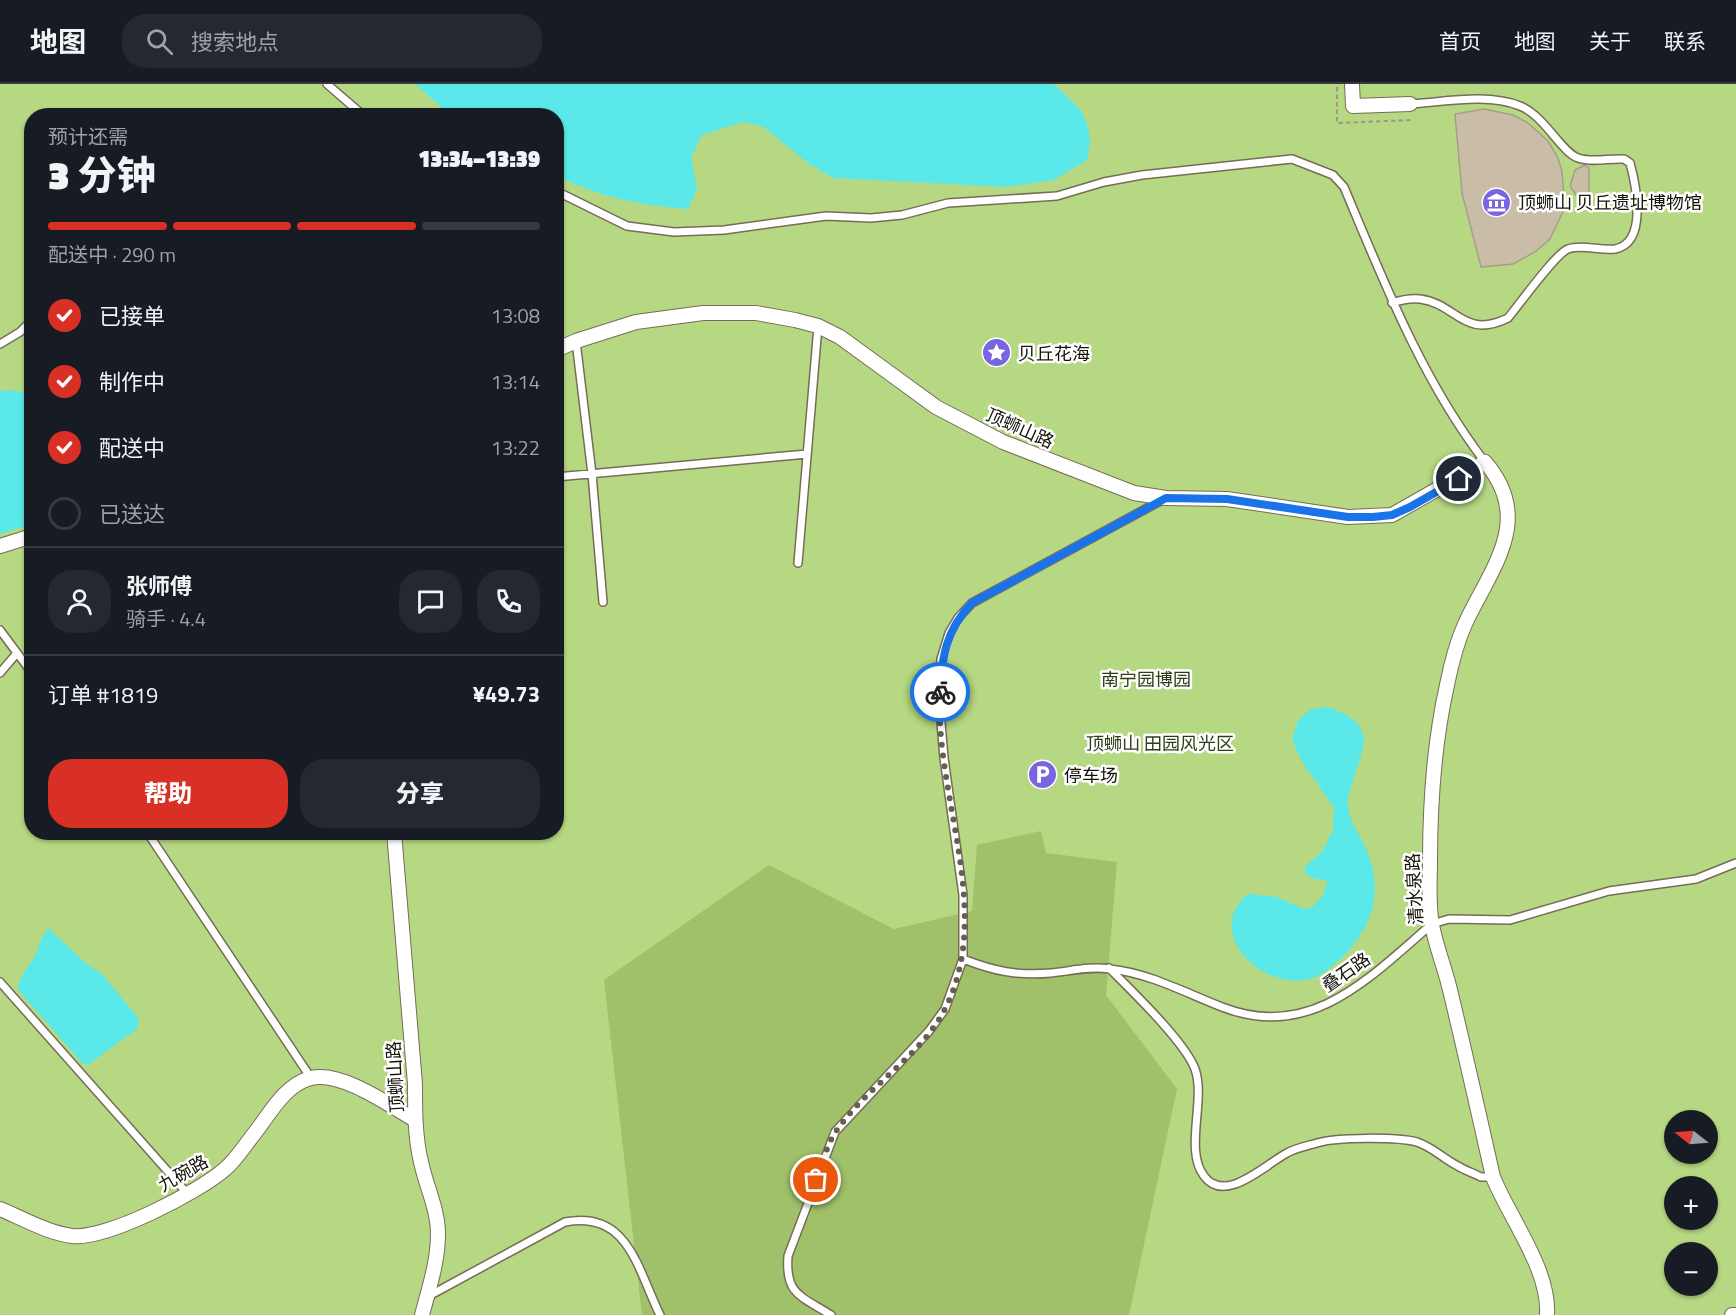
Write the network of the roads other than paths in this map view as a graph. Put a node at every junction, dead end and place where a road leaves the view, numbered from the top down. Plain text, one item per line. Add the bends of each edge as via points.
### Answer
1 (327, 84) edge
2 (1352, 84) edge
3 (1410, 104) joint
4 (355, 108) edge
5 (564, 195) edge
6 (1392, 303) junction
7 (818, 326) junction
8 (24, 328) edge
9 (576, 341) junction
10 (0, 344) edge
11 (564, 346) edge
12 (807, 454) junction
13 (1485, 462) junction
14 (592, 474) junction
15 (564, 476) edge
16 (1166, 498) junction
17 (24, 538) edge
18 (0, 546) edge
19 (798, 563) dead end
20 (603, 602) dead end
21 (0, 630) edge
22 (17, 653) junction
23 (24, 662) edge
24 (0, 673) edge
25 (152, 840) edge
26 (395, 840) edge
27 (1736, 863) edge
28 (1432, 924) junction
29 (963, 959) junction
30 (1109, 968) junction
31 (0, 982) edge
32 (311, 1078) junction
33 (415, 1120) junction
34 (1493, 1177) junction
35 (187, 1193) junction
36 (0, 1209) edge
37 (427, 1297) junction
38 (422, 1315) edge
39 (660, 1315) edge
40 (831, 1315) edge
41 (1547, 1315) edge

1 - 4 lane
2 - 3 street via 1353,106
3 - 6 lane via 1502,99 1524,107 1546,124 1573,156 1624,159 1630,163 1638,203 1635,232 1626,245 1615,249 1569,249 1558,256 1508,318 1497,324 1467,322 1422,299
5 - 6 lane via 627,226 674,232 724,230 826,216 902,215 979,199 1047,197 1142,176 1292,159 1333,176 1344,187
6 - 13 lane via 1439,391
7 - 9 street, 顶蛳山路 via 756,313 703,313 636,322
7 - 12 lane
7 - 16 street, 顶蛳山路 via 936,407 1003,442 1134,493
8 - 10 lane
9 - 11 street, 顶蛳山路
9 - 14 lane
12 - 14 lane
12 - 19 lane
13 - 16 street, 顶蛳山路 via 1392,515 1348,517 1227,499
13 - 28 street, 清水泉路 via 1505,492 1509,522 1490,579 1464,625 1435,743 1430,813
14 - 15 lane
14 - 20 lane
16 - 29 lane via 972,603 949,633 941,659 939,699 963,895
17 - 18 street
21 - 22 lane
22 - 23 lane
22 - 24 lane
25 - 32 lane
26 - 33 street, 顶蛳山路
27 - 28 lane via 1696,879 1609,891 1509,920 1449,919
28 - 30 lane, 叠石路 via 1350,993 1323,1006 1282,1017 1246,1014
28 - 34 street, 清水泉路
29 - 30 lane, 叠石路 via 996,972 1020,974
29 - 40 lane via 945,1009 929,1031 836,1132 788,1256 786,1273 790,1286
30 - 34 lane via 1195,1068 1199,1164 1203,1176 1212,1184 1224,1188 1237,1184 1289,1152 1321,1142 1368,1139 1417,1142 1481,1177
31 - 35 lane
32 - 33 street via 330,1078 361,1089
32 - 35 street, 九碗路 via 286,1091 225,1169
33 - 37 street, 顶蛳山路 via 438,1233 436,1263
34 - 41 street, 清水泉路 via 1543,1276
35 - 36 street, 九碗路 via 101,1234 73,1236
37 - 38 street, 顶蛳山路
37 - 39 lane via 565,1222 585,1218 618,1233

